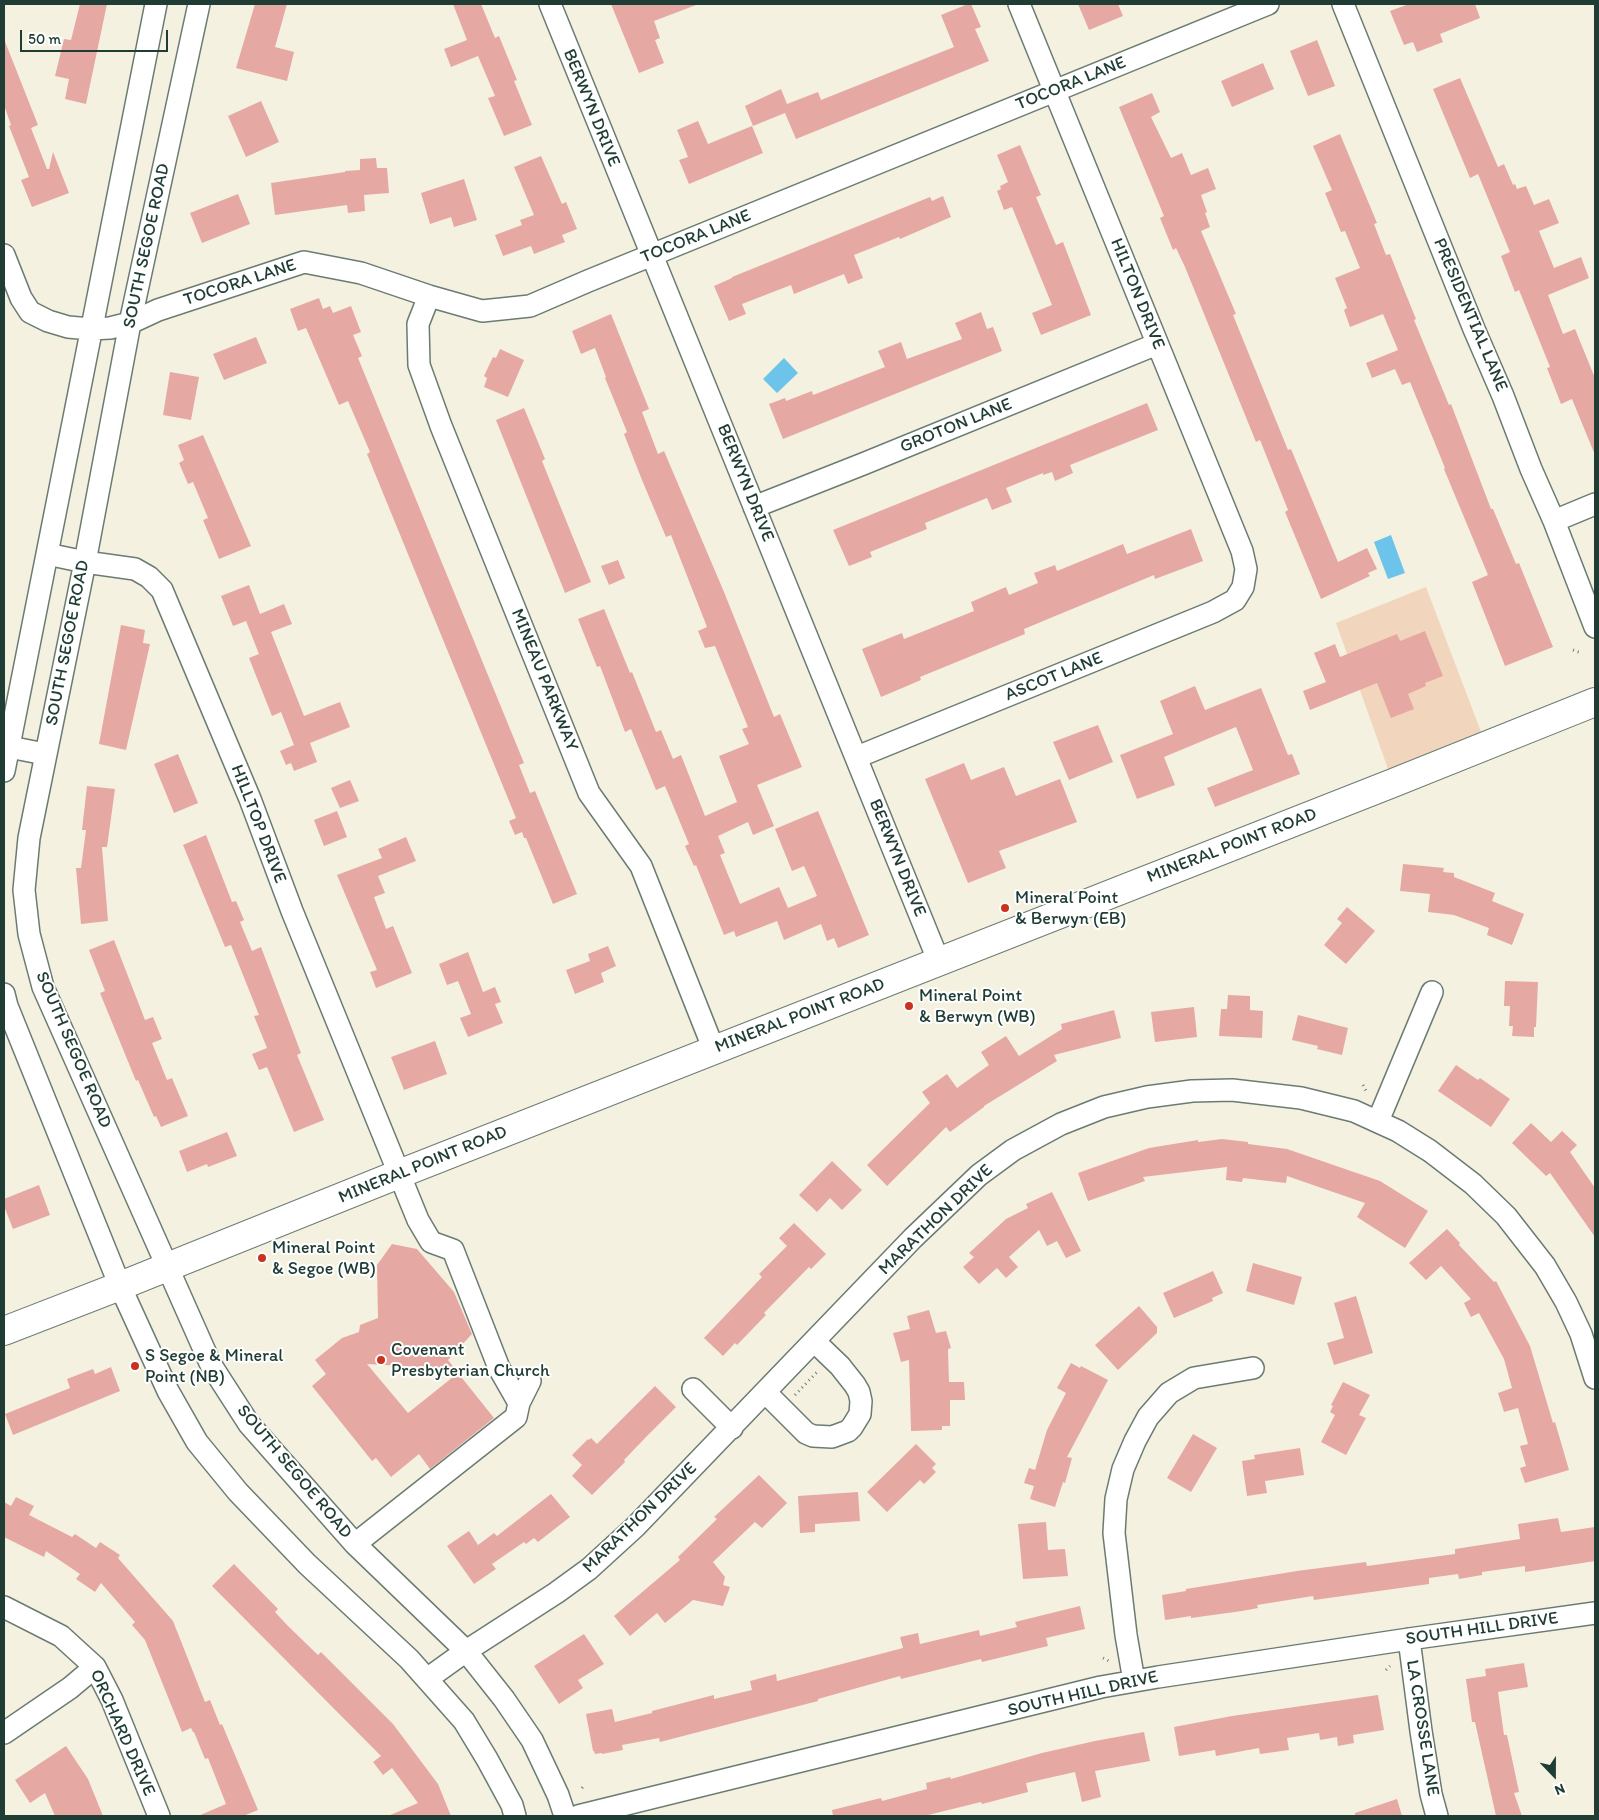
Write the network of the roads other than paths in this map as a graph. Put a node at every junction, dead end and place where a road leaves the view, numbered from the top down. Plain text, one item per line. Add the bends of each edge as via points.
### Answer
1 (156, 4) edge
2 (199, 4) edge
3 (550, 4) edge
4 (1019, 4) edge
5 (1268, 4) edge
6 (1344, 4) edge
7 (1055, 92) junction
8 (4, 255) edge
9 (651, 255) junction
10 (429, 296) junction
11 (110, 327) junction
12 (1157, 344) junction
13 (1595, 504) edge
14 (754, 507) junction
15 (1554, 521) junction
16 (47, 554) junction
17 (85, 562) junction
18 (1243, 587) joint
19 (1595, 628) edge
20 (1595, 702) edge
21 (6, 746) edge
22 (45, 754) junction
23 (857, 757) junction
24 (4, 771) edge
25 (939, 962) junction
26 (1432, 992) dead end
27 (4, 994) edge
28 (714, 1050) junction
29 (1378, 1122) junction
30 (399, 1174) junction
31 (168, 1267) junction
32 (120, 1286) junction
33 (4, 1330) edge
34 (814, 1342) junction
35 (1252, 1368) dead end
36 (1595, 1378) edge
37 (530, 1381) dead end
38 (693, 1389) dead end
39 (765, 1392) junction
40 (520, 1403) junction
41 (732, 1428) junction
42 (355, 1544) junction
43 (4, 1607) edge
44 (1595, 1613) edge
45 (1409, 1639) junction
46 (466, 1651) junction
47 (95, 1666) junction
48 (427, 1679) junction
49 (1134, 1681) junction
50 (4, 1733) edge
51 (159, 1816) edge
52 (515, 1816) edge
53 (566, 1816) edge
54 (578, 1816) edge
55 (1437, 1816) edge

1 - 11 street, SOUTH SEGOE ROAD
2 - 11 street, SOUTH SEGOE ROAD
3 - 9 street, BERWYN DRIVE
4 - 7 street, HILTON DRIVE
5 - 7 street, TOCORA LANE
6 - 15 street, PRESIDENTIAL LANE
7 - 9 street, TOCORA LANE
7 - 12 street, HILTON DRIVE
8 - 11 street via 30,312 68,327
9 - 10 street, TOCORA LANE via 530,306 482,311
9 - 14 street, BERWYN DRIVE
10 - 11 street, TOCORA LANE via 361,272 304,262
10 - 28 street, MINEAU PARKWAY via 418,324 419,365 441,426 589,792 641,866
11 - 16 street, SOUTH SEGOE ROAD
11 - 17 street, SOUTH SEGOE ROAD
12 - 14 street, GROTON LANE
12 - 18 street, HILTON DRIVE via 1242,551 1246,569
13 - 15 street
14 - 23 street, BERWYN DRIVE
15 - 19 street, PRESIDENTIAL LANE
16 - 17 street, HILLTOP DRIVE
16 - 21 street, SOUTH SEGOE ROAD
17 - 22 street, SOUTH SEGOE ROAD
17 - 30 street, HILLTOP DRIVE via 135,569 162,590 250,799 292,912
18 - 23 street, ASCOT LANE via 1234,600 1213,612
20 - 25 main road, MINERAL POINT ROAD
21 - 22 street
21 - 24 street, SOUTH SEGOE ROAD
22 - 31 street, SOUTH SEGOE ROAD via 29,838 24,890 29,934 43,987
23 - 25 street, BERWYN DRIVE
25 - 28 main road, MINERAL POINT ROAD
26 - 29 street
27 - 32 street
28 - 30 main road, MINERAL POINT ROAD
29 - 34 street, MARATHON DRIVE via 1354,1110 1301,1098 1232,1090 1192,1091 1104,1107 1061,1124 1013,1150 979,1174
29 - 36 street, MARATHON DRIVE via 1430,1151 1473,1184 1506,1216 1545,1266 1566,1302 1581,1334
30 - 31 main road, MINERAL POINT ROAD
30 - 40 street, HILLTOP DRIVE via 431,1242 453,1250 498,1368
31 - 32 main road, MINERAL POINT ROAD
31 - 42 street, SOUTH SEGOE ROAD via 211,1365 249,1424
32 - 33 main road, MINERAL POINT ROAD
32 - 48 street via 168,1391 197,1442 238,1492 307,1564
34 - 39 street, MARATHON DRIVE
34 - 39 street via 840,1366 859,1392 860,1414 852,1427 832,1437 813,1436 806,1433
35 - 49 street via 1194,1378 1169,1393 1148,1417 1123,1469 1116,1499 1114,1532
37 - 40 street
38 - 41 street
39 - 41 street, MARATHON DRIVE
40 - 42 street via 516,1417
41 - 46 street, MARATHON DRIVE via 589,1569
42 - 46 street, SOUTH SEGOE ROAD
43 - 47 street, ORCHARD DRIVE via 61,1636
44 - 45 street, SOUTH HILL DRIVE
45 - 49 street, SOUTH HILL DRIVE
45 - 55 street, LA CROSSE LANE via 1422,1740
46 - 48 street, MARATHON DRIVE
46 - 53 street, SOUTH SEGOE ROAD via 532,1740
47 - 50 street via 70,1688
47 - 51 street, ORCHARD DRIVE
48 - 52 street via 464,1721 488,1759
49 - 54 street, SOUTH HILL DRIVE

